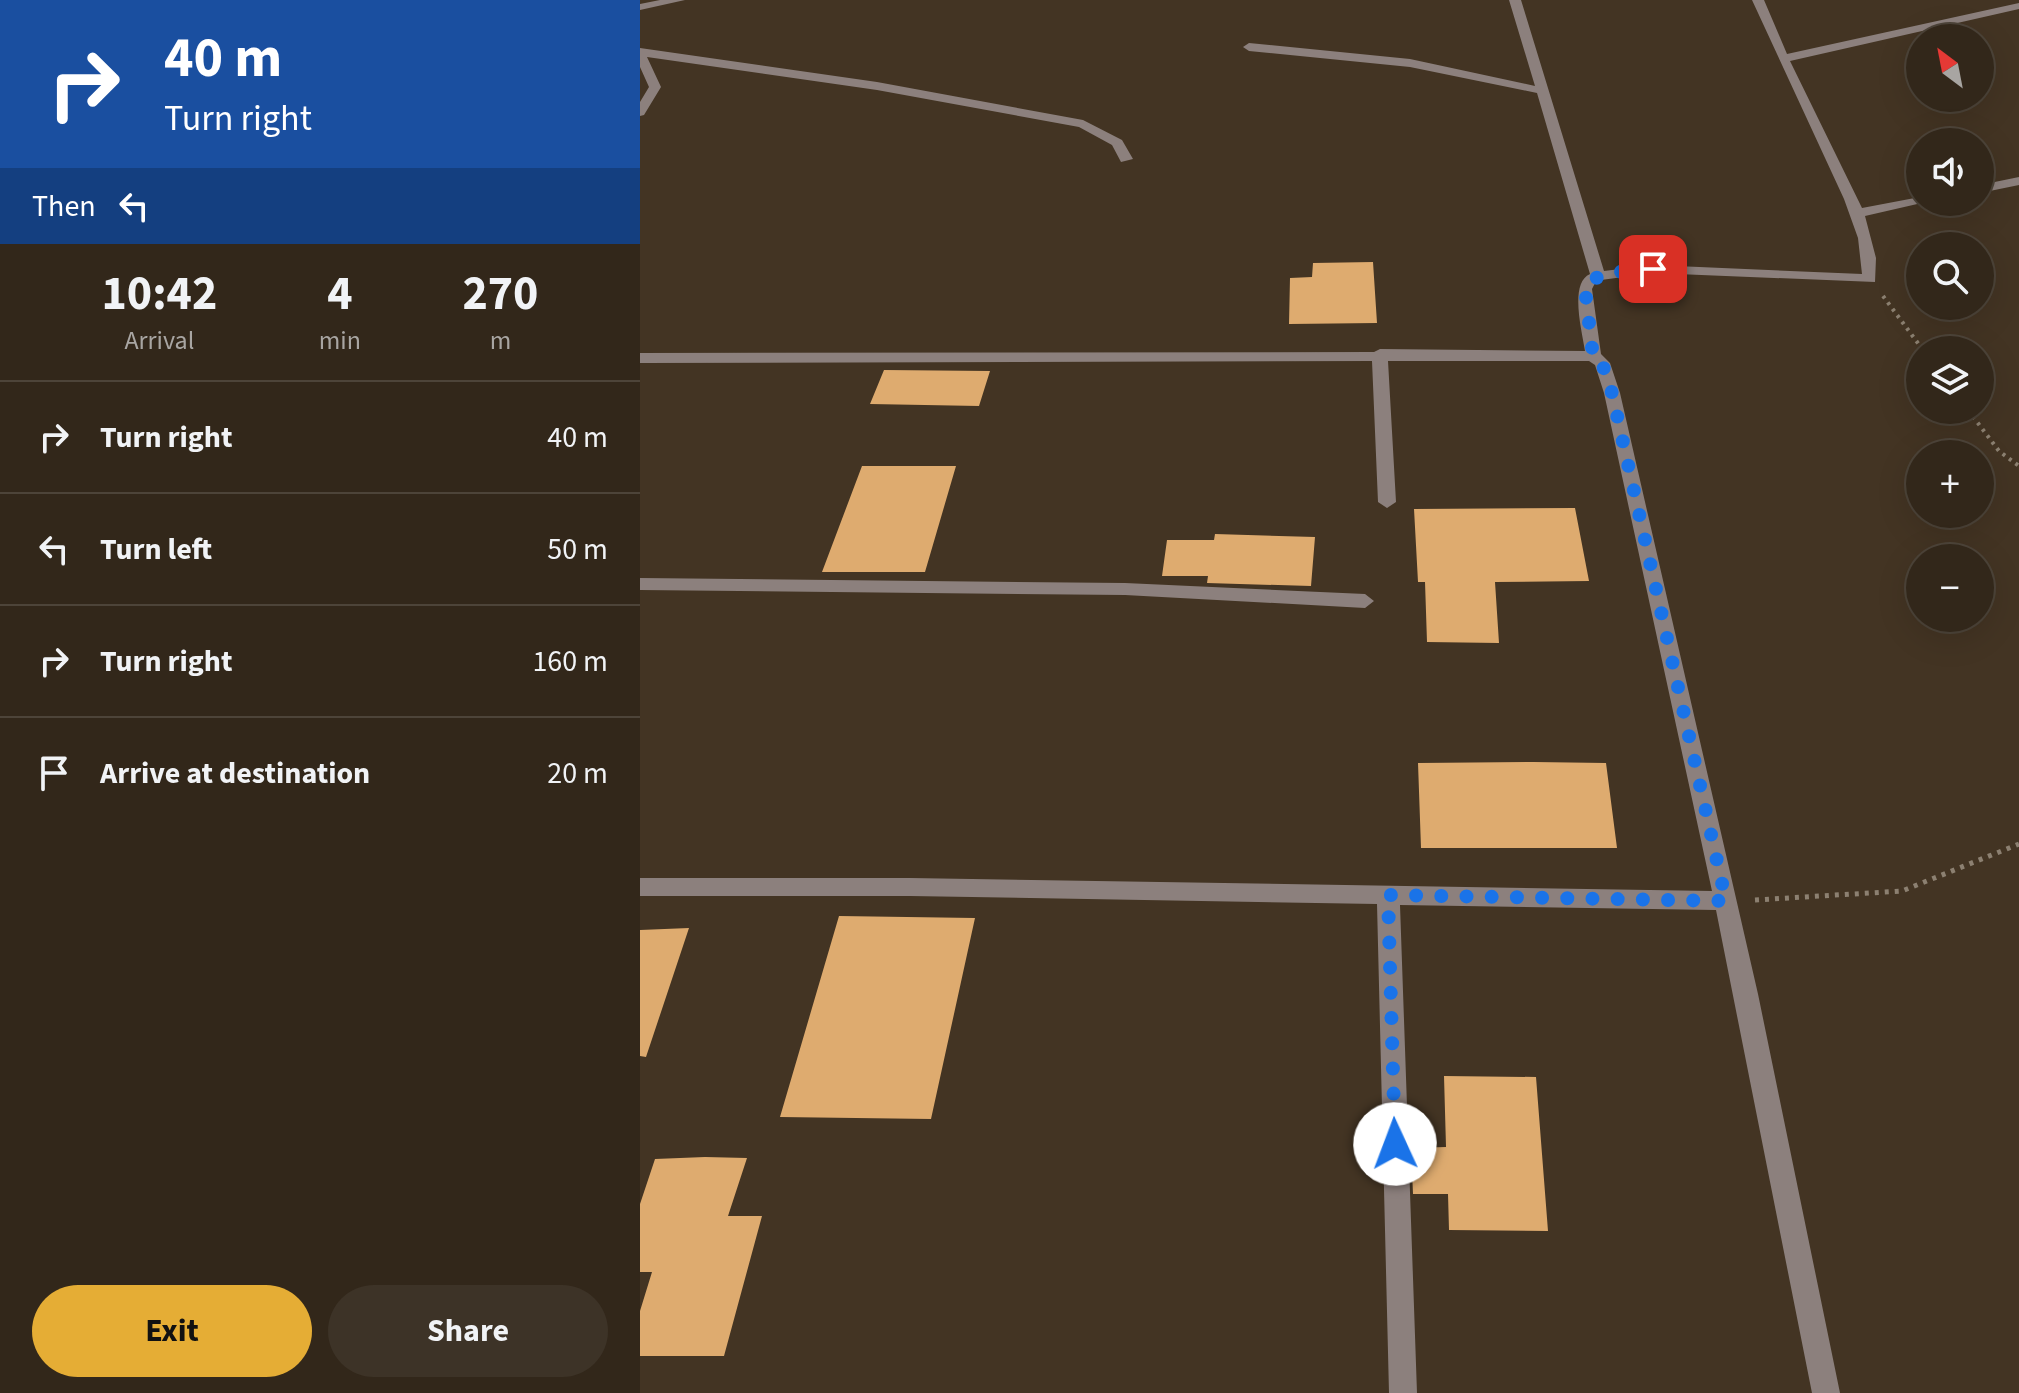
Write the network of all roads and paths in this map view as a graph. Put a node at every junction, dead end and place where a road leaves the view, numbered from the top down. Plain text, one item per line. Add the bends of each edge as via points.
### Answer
1 (679, 0) edge
2 (1515, 0) edge
3 (1758, 0) edge
4 (2019, 6) edge
5 (640, 7) edge
6 (1249, 47) dead end
7 (640, 53) edge
8 (1783, 59) junction
9 (1543, 91) junction
10 (640, 112) edge
11 (1126, 159) dead end
12 (2019, 181) edge
13 (1994, 186) edge
14 (1906, 204) edge
15 (1858, 213) junction
16 (1598, 276) junction
17 (1870, 279) junction
18 (1913, 336) edge
19 (1380, 354) junction
20 (1593, 356) junction
21 (640, 358) edge
22 (1979, 424) edge
23 (2019, 466) edge
24 (1387, 502) dead end
25 (640, 584) edge
26 (1365, 601) dead end
27 (2019, 844) edge
28 (640, 887) edge
29 (1388, 895) junction
30 (1726, 901) junction
31 (1403, 1393) edge
32 (1826, 1393) edge

1 - 5 street
2 - 9 street
3 - 8 street
4 - 8 street
6 - 9 street via 1410,63
7 - 10 street via 655,87
7 - 11 street via 877,86 1083,124 1117,143
8 - 15 street
9 - 16 street
12 - 13 street
14 - 15 street
15 - 17 street
16 - 17 street via 1653,269
16 - 20 street via 1585,289
17 - 18 path
19 - 20 street
19 - 21 street
19 - 24 street
20 - 30 street via 1602,363 1612,393
22 - 23 path via 1999,451
25 - 26 street via 1125,589
27 - 30 path via 1902,891
28 - 29 street
29 - 30 street
29 - 31 street
30 - 32 street

